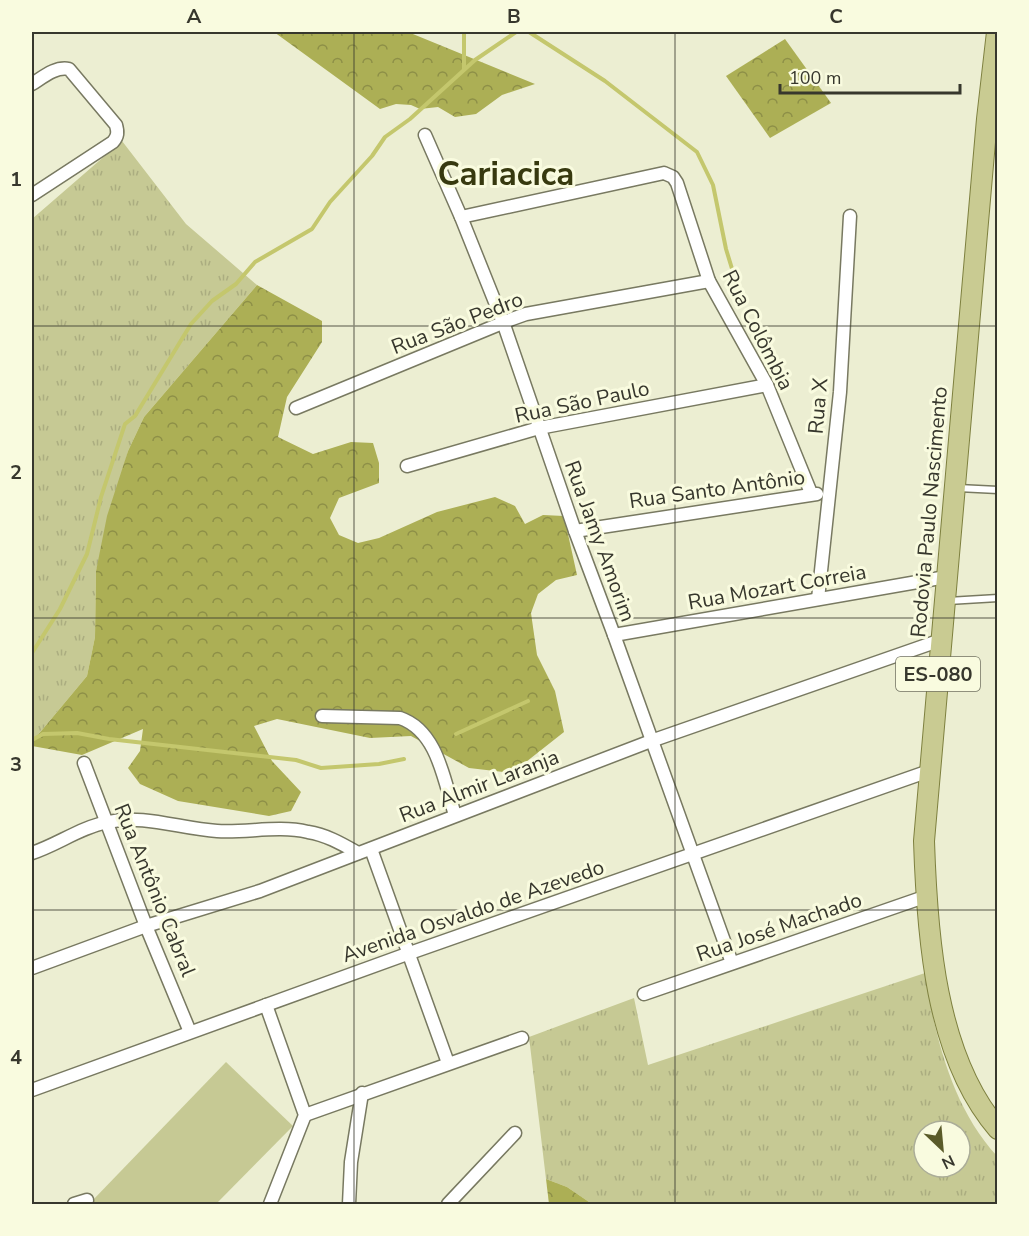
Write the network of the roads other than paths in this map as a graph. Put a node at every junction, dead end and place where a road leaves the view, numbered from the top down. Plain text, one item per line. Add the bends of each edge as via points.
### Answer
1 (994, 34) edge
2 (996, 61) edge
3 (32, 84) edge
4 (426, 135) dead end
5 (32, 195) edge
6 (850, 216) dead end
7 (461, 217) junction
8 (709, 281) junction
9 (503, 322) junction
10 (767, 385) junction
11 (296, 408) dead end
12 (539, 428) junction
13 (407, 466) dead end
14 (954, 488) junction
15 (998, 490) edge
16 (811, 493) junction
17 (829, 495) junction
18 (575, 531) junction
19 (946, 577) junction
20 (998, 598) edge
21 (818, 599) junction
22 (944, 601) junction
23 (614, 635) junction
24 (941, 640) junction
25 (322, 716) dead end
26 (651, 741) junction
27 (84, 763) dead end
28 (929, 771) junction
29 (455, 815) junction
30 (106, 822) junction
31 (370, 849) junction
32 (32, 853) edge
33 (358, 853) junction
34 (692, 854) junction
35 (927, 896) junction
36 (146, 926) junction
37 (408, 954) junction
38 (732, 963) junction
39 (32, 968) edge
40 (644, 994) dead end
41 (266, 1005) junction
42 (190, 1032) junction
43 (522, 1038) dead end
44 (448, 1063) junction
45 (32, 1090) edge
46 (362, 1093) junction
47 (305, 1115) junction
48 (998, 1130) edge
49 (515, 1133) dead end
50 (87, 1200) dead end
51 (74, 1204) edge
52 (270, 1204) edge
53 (349, 1204) edge
54 (448, 1204) edge

1 - 2 main road, Rodovia Paulo Nascimento / ES-080
2 - 14 main road, Rodovia Paulo Nascimento / ES-080
3 - 5 street via 55,70 74,72 116,125 117,138
4 - 7 street, Rua Jamy Amorim
6 - 17 street, Rua X via 840,392
7 - 8 street, Rua Colômbia via 664,173 678,183
7 - 9 street, Rua Jamy Amorim
8 - 9 street, Rua São Pedro
8 - 10 street, Rua Colômbia
9 - 11 street, Rua São Pedro
9 - 12 street, Rua Jamy Amorim
10 - 12 street, Rua São Paulo
10 - 16 street, Rua Colômbia
12 - 13 street, Rua São Paulo
12 - 18 street, Rua Jamy Amorim
14 - 15 lane
14 - 19 main road, Rodovia Paulo Nascimento / ES-080
16 - 17 street, Rua Santo Antônio
16 - 18 street, Rua Santo Antônio
17 - 21 street, Rua X
18 - 23 street, Rua Jamy Amorim
19 - 21 street, Rua Mozart Correia
19 - 22 main road, Rodovia Paulo Nascimento / ES-080
20 - 22 lane
21 - 23 street, Rua Mozart Correia
22 - 24 main road, Rodovia Paulo Nascimento / ES-080
23 - 26 street, Rua Jamy Amorim
24 - 26 street, Rua Almir Laranja
24 - 28 main road, Rodovia Paulo Nascimento / ES-080
25 - 29 street via 410,721 433,748
26 - 29 street, Rua Almir Laranja
26 - 34 street, Rua Jamy Amorim
27 - 30 street, Rua Antônio Cabral
28 - 34 street, Avenida Osvaldo de Azevedo
28 - 35 main road, Rodovia Paulo Nascimento / ES-080 via 924,841
29 - 31 street, Rua Almir Laranja
30 - 32 street
30 - 33 street via 138,820 218,831 307,831
30 - 36 street, Rua Antônio Cabral
31 - 33 street, Rua Almir Laranja
31 - 37 street
33 - 36 street, Rua Almir Laranja via 260,891
34 - 37 street, Avenida Osvaldo de Azevedo
34 - 38 street, Rua Jamy Amorim
35 - 38 street, Rua José Machado
35 - 48 main road, Rodovia Paulo Nascimento / ES-080 via 933,959 951,1039 969,1089
36 - 39 street, Rua Almir Laranja
36 - 42 street, Rua Antônio Cabral
37 - 41 street, Avenida Osvaldo de Azevedo
37 - 44 street
38 - 40 street, Rua José Machado
41 - 42 street, Avenida Osvaldo de Azevedo
41 - 47 street
42 - 45 street, Avenida Osvaldo de Azevedo
43 - 44 street
44 - 46 street
46 - 47 street
46 - 53 street
47 - 52 street
49 - 54 street
50 - 51 street

